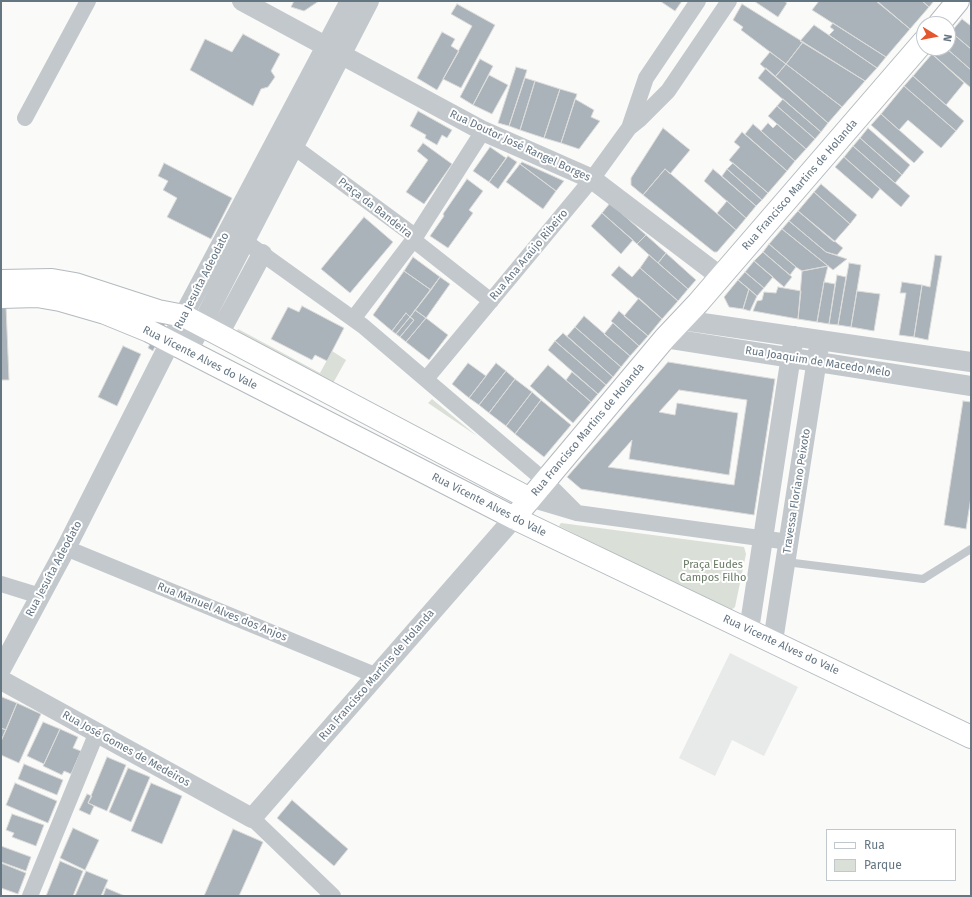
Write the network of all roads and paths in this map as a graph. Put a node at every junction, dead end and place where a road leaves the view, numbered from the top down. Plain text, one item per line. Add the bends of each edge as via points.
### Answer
1 (88, 1) edge
2 (242, 1) edge
3 (350, 1) edge
4 (369, 1) edge
5 (698, 1) edge
6 (958, 1) edge
7 (722, 3) edge
8 (946, 16) edge
9 (916, 50) edge
10 (333, 51) junction
11 (25, 118) dead end
12 (629, 128) junction
13 (484, 131) junction
14 (294, 147) junction
15 (592, 179) junction
16 (237, 235) junction
17 (414, 239) junction
18 (262, 254) junction
19 (721, 278) junction
20 (1, 281) edge
21 (1, 297) edge
22 (491, 301) junction
23 (353, 319) junction
24 (682, 320) junction
25 (201, 325) junction
26 (794, 336) junction
27 (665, 338) junction
28 (820, 340) junction
29 (179, 347) junction
30 (790, 358) junction
31 (817, 362) junction
32 (971, 362) edge
33 (426, 379) junction
34 (971, 386) edge
35 (357, 408) junction
36 (344, 431) junction
37 (433, 448) junction
38 (776, 451) junction
39 (803, 456) junction
40 (421, 471) junction
41 (544, 481) junction
42 (530, 499) junction
43 (577, 512) junction
44 (514, 518) junction
45 (763, 538) junction
46 (789, 542) junction
47 (66, 548) junction
48 (971, 549) edge
49 (786, 562) junction
50 (1, 584) edge
51 (40, 596) junction
52 (749, 630) junction
53 (773, 641) junction
54 (1, 669) edge
55 (377, 676) junction
56 (1, 680) edge
57 (97, 732) junction
58 (971, 737) edge
59 (252, 818) junction
60 (30, 896) edge
61 (333, 896) edge

1 - 11 street
2 - 10 street, Rua Doutor José Rangel Borges
3 - 10 street, Rua Jesuíta Adeodato
4 - 10 street, Rua Jesuíta Adeodato
5 - 12 street, Rua Ana Araújo Ribeiro via 646,78
6 - 8 main road
7 - 12 street, Rua Ana Araújo Ribeiro via 668,91
9 - 19 main road, Rua Francisco Martins de Holanda
10 - 13 street, Rua Doutor José Rangel Borges
10 - 14 street, Rua Jesuíta Adeodato
10 - 16 street, Rua Jesuíta Adeodato
12 - 15 street, Rua Ana Araújo Ribeiro
13 - 15 street, Rua Doutor José Rangel Borges
13 - 17 street
14 - 16 street, Rua Jesuíta Adeodato
14 - 17 street, Praça da Bandeira via 412,234
15 - 19 street, Rua Doutor José Rangel Borges
15 - 22 street, Rua Ana Araújo Ribeiro
16 - 18 street
16 - 25 street, Rua Jesuíta Adeodato
17 - 22 street, Praça da Bandeira
17 - 23 street
18 - 23 street
18 - 25 street, Rua Jesuíta Adeodato
19 - 24 main road, Rua Francisco Martins de Holanda
20 - 25 main road, Rua Vicente Alves do Vale via 52,280 75,284
21 - 29 main road, Rua Vicente Alves do Vale via 37,296 60,300 105,313 149,331
22 - 33 street, Rua Ana Araújo Ribeiro
23 - 33 street
24 - 26 street, Rua Joaquim de Macedo Melo
24 - 27 main road, Rua Francisco Martins de Holanda
25 - 29 street, Rua Jesuíta Adeodato
25 - 35 main road, Rua Vicente Alves do Vale
26 - 28 street, Rua Joaquim de Macedo Melo
26 - 30 street
27 - 30 street, Rua Joaquim de Macedo Melo
27 - 41 main road, Rua Francisco Martins de Holanda
28 - 31 street, Travessa Floriano Peixoto
28 - 32 street, Rua Joaquim de Macedo Melo
29 - 36 main road, Rua Vicente Alves do Vale
29 - 47 street, Rua Jesuíta Adeodato
30 - 31 street, Rua Joaquim de Macedo Melo
30 - 38 street
31 - 34 street, Rua Joaquim de Macedo Melo
31 - 39 street, Travessa Floriano Peixoto
33 - 41 street
35 - 36 street
35 - 37 main road, Rua Vicente Alves do Vale
36 - 40 main road, Rua Vicente Alves do Vale
37 - 40 street
37 - 42 main road, Rua Vicente Alves do Vale
38 - 39 street
38 - 45 street
39 - 46 street, Travessa Floriano Peixoto
40 - 44 main road, Rua Vicente Alves do Vale
41 - 42 main road, Rua Francisco Martins de Holanda
41 - 43 street
42 - 43 street
42 - 44 main road, Rua Francisco Martins de Holanda
43 - 45 street
44 - 52 main road, Rua Vicente Alves do Vale
44 - 55 street, Rua Francisco Martins de Holanda
45 - 46 street
45 - 52 street
46 - 49 street, Travessa Floriano Peixoto
47 - 51 street, Rua Jesuíta Adeodato
47 - 55 street, Rua Manuel Alves dos Anjos
48 - 49 lane via 923,579
49 - 53 street, Travessa Floriano Peixoto
50 - 51 street
51 - 54 street, Rua Jesuíta Adeodato
52 - 53 main road, Rua Vicente Alves do Vale
53 - 58 main road, Rua Vicente Alves do Vale
55 - 59 street, Rua Francisco Martins de Holanda
56 - 57 street, Rua José Gomes de Medeiros
57 - 59 street, Rua José Gomes de Medeiros
57 - 60 street
59 - 61 street

